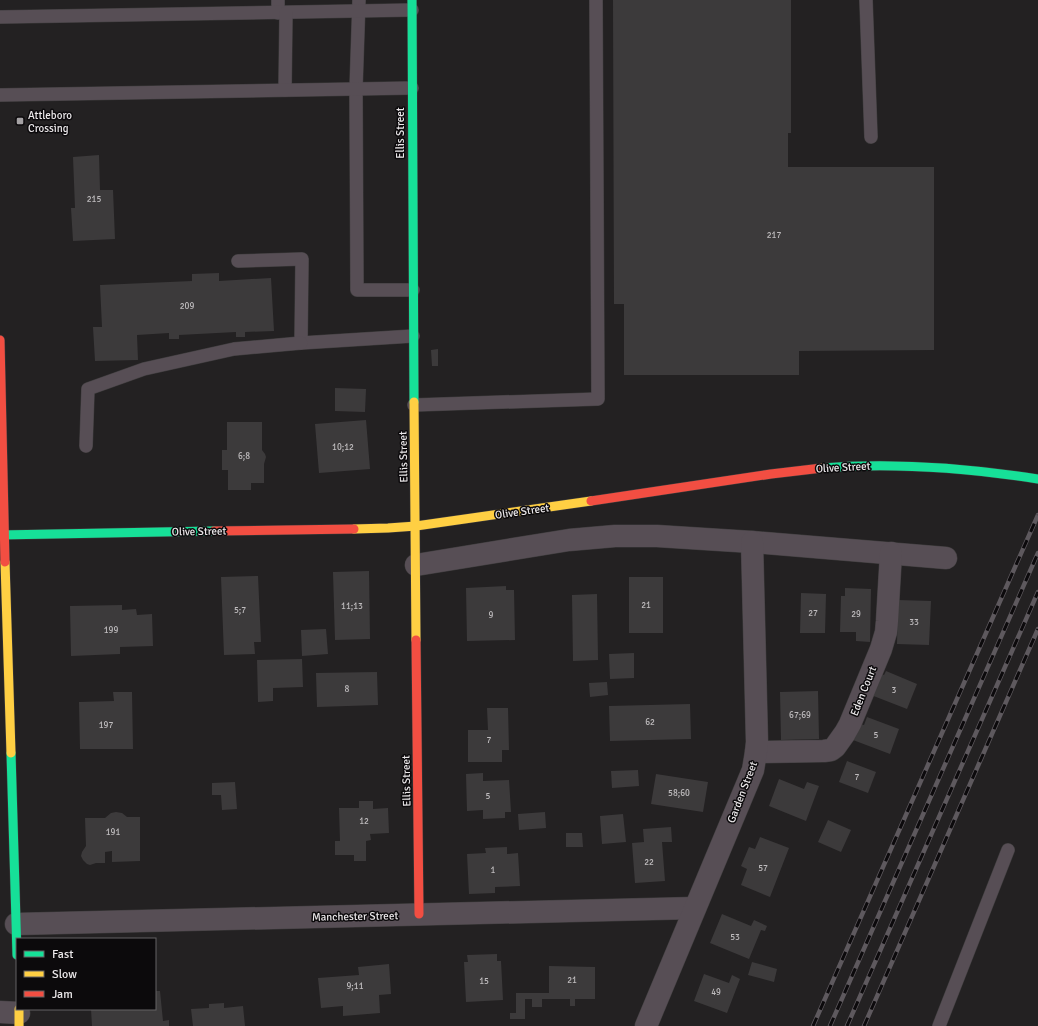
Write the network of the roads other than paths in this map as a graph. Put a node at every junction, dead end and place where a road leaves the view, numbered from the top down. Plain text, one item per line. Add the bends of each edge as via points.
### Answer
1 (596, 0) edge
2 (866, 0) edge
3 (412, 5) edge
4 (359, 6) edge
5 (281, 8) edge
6 (0, 17) edge
7 (412, 88) junction
8 (356, 89) junction
9 (285, 90) junction
10 (0, 95) edge
11 (871, 137) dead end
12 (238, 261) dead end
13 (413, 290) junction
14 (413, 336) junction
15 (0, 340) edge
16 (301, 343) junction
17 (0, 387) edge
18 (414, 405) junction
19 (86, 446) dead end
20 (1038, 479) edge
21 (416, 526) junction
22 (2, 535) edge
23 (752, 542) junction
24 (891, 553) junction
25 (946, 558) dead end
26 (416, 565) junction
27 (756, 752) junction
28 (1008, 850) dead end
29 (695, 908) junction
30 (419, 914) junction
31 (16, 924) junction
32 (16, 938) edge
33 (646, 1026) edge
34 (939, 1026) edge

1 - 18 lane via 598,399
2 - 11 lane
3 - 4 lane
3 - 7 main road, Ellis Street
4 - 5 lane
4 - 8 lane
5 - 6 lane
5 - 9 lane
7 - 8 lane
7 - 13 main road, Ellis Street
8 - 9 lane
8 - 13 lane via 357,290
9 - 10 lane
12 - 16 lane via 302,259
13 - 14 main road, Ellis Street
14 - 16 lane
14 - 18 main road, Ellis Street
15 - 17 main road
16 - 19 lane via 234,349 144,369 88,389
17 - 22 main road
18 - 21 main road, Ellis Street
20 - 21 main road, Olive Street via 966,469 926,467 864,466 807,469
21 - 22 main road, Olive Street
21 - 26 main road, Ellis Street
22 - 31 main road
23 - 24 street
23 - 26 street via 636,535 556,542
23 - 27 street, Garden Street
24 - 25 street
24 - 27 street, Eden Court via 887,621 883,641 850,724 840,741 831,750
26 - 30 main road, Ellis Street
27 - 29 street, Garden Street via 753,770
28 - 34 lane
29 - 30 street, Manchester Street
29 - 33 street, Garden Street
30 - 31 street, Manchester Street
31 - 32 main road

